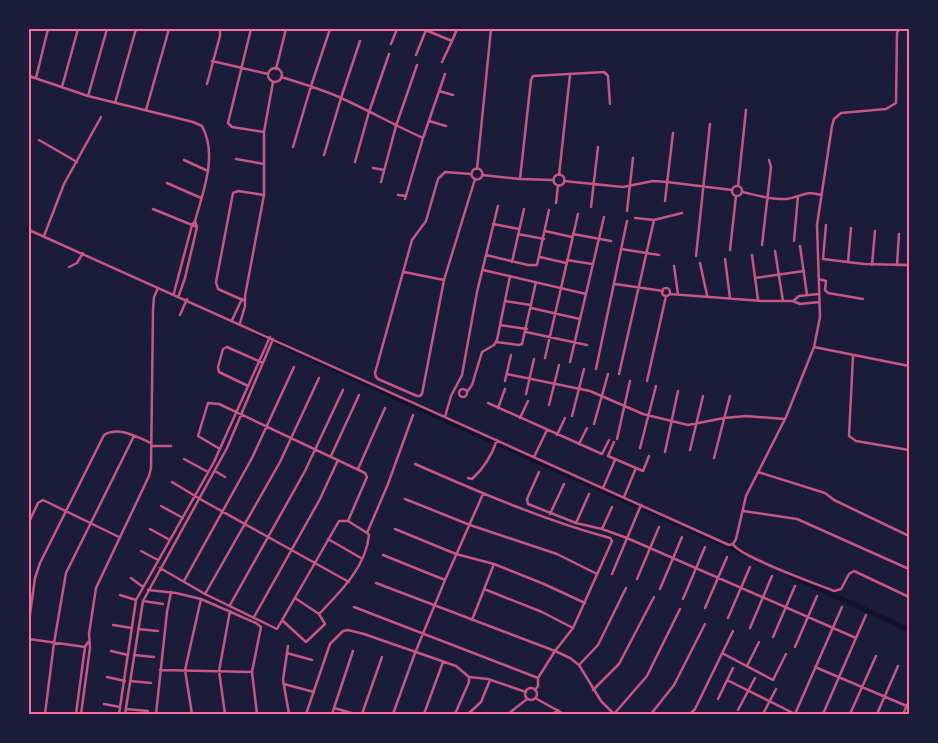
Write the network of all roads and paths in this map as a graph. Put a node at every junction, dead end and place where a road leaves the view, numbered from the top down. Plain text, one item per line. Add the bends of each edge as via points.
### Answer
1 (48, 29) edge
2 (78, 29) edge
3 (107, 29) edge
4 (136, 29) edge
5 (169, 29) edge
6 (220, 29) edge
7 (251, 29) edge
8 (286, 29) edge
9 (330, 29) edge
10 (397, 29) edge
11 (425, 29) edge
12 (457, 29) edge
13 (491, 29) edge
14 (899, 29) edge
15 (360, 41) dead end
16 (452, 41) junction
17 (391, 44) dead end
18 (389, 54) dead end
19 (416, 55) dead end
20 (212, 62) junction
21 (442, 62) dead end
22 (417, 65) dead end
23 (241, 68) junction
24 (276, 69) junction
25 (268, 74) junction
26 (445, 74) dead end
27 (570, 75) junction
28 (29, 76) edge
29 (281, 77) junction
30 (36, 78) junction
31 (273, 82) junction
32 (207, 84) dead end
33 (310, 86) junction
34 (61, 88) junction
35 (439, 91) junction
36 (454, 95) dead end
37 (88, 96) junction
38 (341, 98) junction
39 (115, 103) junction
40 (610, 104) dead end
41 (146, 110) junction
42 (746, 110) dead end
43 (369, 112) junction
44 (102, 117) dead end
45 (429, 121) junction
46 (710, 124) dead end
47 (396, 126) junction
48 (446, 126) dead end
49 (264, 132) junction
50 (673, 133) dead end
51 (423, 138) junction
52 (39, 140) dead end
53 (293, 147) dead end
54 (598, 147) dead end
55 (324, 155) dead end
56 (633, 158) dead end
57 (236, 159) dead end
58 (184, 160) dead end
59 (769, 160) dead end
60 (77, 162) junction
61 (355, 162) dead end
62 (264, 164) junction
63 (373, 168) dead end
64 (477, 169) junction
65 (208, 170) junction
66 (384, 170) junction
67 (471, 174) junction
68 (482, 175) junction
69 (559, 175) junction
70 (475, 179) junction
71 (520, 179) junction
72 (553, 180) junction
73 (564, 181) junction
74 (381, 182) dead end
75 (667, 182) junction
76 (167, 183) dead end
77 (594, 184) junction
78 (558, 186) junction
79 (630, 186) junction
80 (704, 186) junction
81 (738, 186) junction
82 (732, 190) junction
83 (742, 192) junction
84 (264, 195) junction
85 (398, 195) dead end
86 (821, 195) junction
87 (736, 196) junction
88 (798, 196) junction
89 (767, 197) junction
90 (201, 198) junction
91 (665, 201) dead end
92 (556, 203) dead end
93 (498, 206) dead end
94 (591, 207) dead end
95 (153, 208) dead end
96 (524, 209) dead end
97 (550, 210) dead end
98 (628, 211) dead end
99 (682, 213) dead end
100 (578, 214) dead end
101 (604, 218) dead end
102 (636, 218) dead end
103 (654, 220) junction
104 (196, 221) junction
105 (627, 221) dead end
106 (493, 224) junction
107 (192, 225) junction
108 (826, 225) dead end
109 (197, 227) junction
110 (851, 228) dead end
111 (519, 229) junction
112 (29, 230) edge
113 (545, 231) junction
114 (875, 231) dead end
115 (518, 234) junction
116 (899, 234) dead end
117 (44, 236) junction
118 (573, 236) junction
119 (544, 239) junction
120 (598, 239) junction
121 (611, 241) dead end
122 (794, 241) dead end
123 (762, 245) dead end
124 (800, 246) dead end
125 (622, 248) junction
126 (730, 250) dead end
127 (775, 251) dead end
128 (647, 252) junction
129 (82, 255) junction
130 (486, 255) junction
131 (659, 255) dead end
132 (752, 255) dead end
133 (696, 256) dead end
134 (540, 257) junction
135 (724, 259) dead end
136 (567, 261) junction
137 (512, 262) junction
138 (848, 262) junction
139 (700, 263) dead end
140 (592, 264) junction
141 (872, 265) junction
142 (897, 265) junction
143 (674, 266) dead end
144 (909, 266) edge
145 (69, 267) dead end
146 (483, 270) junction
147 (804, 271) junction
148 (403, 272) junction
149 (779, 275) junction
150 (510, 276) junction
151 (755, 278) junction
152 (818, 279) junction
153 (444, 280) junction
154 (536, 282) junction
155 (614, 284) junction
156 (158, 288) junction
157 (561, 288) junction
158 (639, 288) junction
159 (662, 291) junction
160 (174, 293) junction
161 (586, 294) junction
162 (670, 294) junction
163 (678, 294) junction
164 (818, 294) junction
165 (807, 295) junction
166 (179, 296) junction
167 (666, 296) junction
168 (706, 296) junction
169 (730, 298) junction
170 (863, 299) dead end
171 (243, 300) junction
172 (758, 300) junction
173 (187, 301) junction
174 (505, 301) junction
175 (783, 301) junction
176 (793, 301) junction
177 (819, 302) junction
178 (531, 307) junction
179 (555, 314) junction
180 (180, 315) dead end
181 (580, 319) junction
182 (232, 320) junction
183 (240, 323) junction
184 (500, 325) junction
185 (526, 331) junction
186 (550, 336) junction
187 (271, 340) junction
188 (496, 342) junction
189 (575, 343) junction
190 (587, 345) dead end
191 (814, 347) junction
192 (511, 356) dead end
193 (853, 356) junction
194 (545, 358) dead end
195 (534, 359) dead end
196 (259, 361) junction
197 (570, 362) dead end
198 (264, 363) junction
199 (559, 365) dead end
200 (909, 366) edge
201 (294, 367) dead end
202 (584, 369) dead end
203 (596, 369) dead end
204 (507, 374) junction
205 (608, 374) dead end
206 (619, 374) dead end
207 (319, 378) dead end
208 (530, 378) junction
209 (505, 381) dead end
210 (630, 381) dead end
211 (647, 381) dead end
212 (554, 384) junction
213 (248, 386) junction
214 (656, 386) dead end
215 (579, 389) junction
216 (343, 390) dead end
217 (505, 390) dead end
218 (453, 391) junction
219 (678, 391) dead end
220 (459, 392) junction
221 (467, 392) junction
222 (526, 394) dead end
223 (359, 395) dead end
224 (602, 396) junction
225 (703, 396) dead end
226 (730, 396) dead end
227 (528, 400) dead end
228 (488, 403) dead end
229 (549, 405) dead end
230 (625, 406) junction
231 (385, 408) dead end
232 (498, 408) junction
233 (236, 412) junction
234 (242, 415) junction
235 (413, 415) dead end
236 (572, 416) dead end
237 (648, 416) junction
238 (445, 417) junction
239 (520, 418) junction
240 (564, 418) dead end
241 (724, 418) junction
242 (784, 419) junction
243 (672, 421) junction
244 (594, 424) dead end
245 (696, 424) junction
246 (267, 426) junction
247 (587, 428) dead end
248 (547, 430) junction
249 (557, 434) junction
250 (134, 436) junction
251 (291, 438) junction
252 (609, 440) dead end
253 (497, 442) junction
254 (151, 444) junction
255 (579, 444) junction
256 (171, 446) dead end
257 (315, 448) junction
258 (640, 448) dead end
259 (220, 449) junction
260 (690, 450) dead end
261 (909, 450) edge
262 (665, 452) dead end
263 (331, 456) junction
264 (649, 456) dead end
265 (534, 457) junction
266 (714, 458) dead end
267 (184, 459) dead end
268 (338, 460) junction
269 (616, 460) junction
270 (415, 464) dead end
271 (636, 468) junction
272 (358, 469) junction
273 (214, 471) junction
274 (208, 472) junction
275 (539, 472) dead end
276 (758, 472) junction
277 (226, 477) dead end
278 (468, 478) dead end
279 (172, 482) dead end
280 (564, 484) dead end
281 (603, 488) junction
282 (483, 494) junction
283 (589, 494) dead end
284 (195, 496) junction
285 (624, 497) junction
286 (200, 499) junction
287 (405, 499) dead end
288 (641, 505) junction
289 (161, 506) dead end
290 (612, 507) dead end
291 (66, 511) junction
292 (742, 511) junction
293 (223, 512) junction
294 (550, 514) junction
295 (183, 518) junction
296 (348, 521) junction
297 (29, 522) edge
298 (91, 522) junction
299 (576, 523) junction
300 (246, 524) junction
301 (470, 525) junction
302 (659, 527) dead end
303 (177, 528) junction
304 (395, 529) dead end
305 (602, 529) junction
306 (150, 530) dead end
307 (181, 531) junction
308 (367, 532) junction
309 (268, 536) junction
310 (909, 536) edge
311 (119, 537) junction
312 (682, 537) dead end
313 (627, 538) junction
314 (328, 539) junction
315 (170, 540) junction
316 (733, 544) junction
317 (705, 547) dead end
318 (650, 548) junction
319 (292, 549) junction
320 (141, 551) dead end
321 (456, 554) junction
322 (383, 555) dead end
323 (727, 557) dead end
324 (361, 558) junction
325 (673, 558) junction
326 (158, 560) junction
327 (314, 562) junction
328 (494, 564) junction
329 (750, 566) dead end
330 (160, 568) junction
331 (696, 568) junction
332 (909, 569) edge
333 (597, 574) junction
334 (612, 574) dead end
335 (772, 576) dead end
336 (131, 578) dead end
337 (718, 578) junction
338 (148, 579) junction
339 (637, 579) dead end
340 (445, 580) junction
341 (153, 581) junction
342 (184, 582) junction
343 (349, 582) junction
344 (376, 584) dead end
345 (795, 586) dead end
346 (143, 587) junction
347 (626, 588) dead end
348 (741, 588) junction
349 (484, 589) junction
350 (660, 589) dead end
351 (148, 590) junction
352 (171, 592) junction
353 (205, 594) junction
354 (120, 595) dead end
355 (817, 596) dead end
356 (654, 597) dead end
357 (763, 597) junction
358 (909, 597) edge
359 (295, 598) junction
360 (683, 598) dead end
361 (201, 599) junction
362 (136, 600) junction
363 (143, 601) junction
364 (584, 603) junction
365 (163, 604) dead end
366 (230, 605) junction
367 (435, 606) junction
368 (354, 607) dead end
369 (785, 607) junction
370 (842, 607) dead end
371 (705, 608) dead end
372 (680, 609) dead end
373 (230, 611) junction
374 (319, 614) junction
375 (866, 615) dead end
376 (254, 617) junction
377 (808, 617) junction
378 (728, 618) dead end
379 (472, 620) junction
380 (283, 621) junction
381 (29, 622) edge
382 (705, 624) dead end
383 (113, 625) dead end
384 (132, 628) junction
385 (573, 628) junction
386 (750, 628) dead end
387 (832, 628) junction
388 (138, 629) junction
389 (158, 630) dead end
390 (733, 631) dead end
391 (423, 633) junction
392 (772, 637) dead end
393 (856, 638) junction
394 (29, 639) edge
395 (88, 642) junction
396 (759, 642) dead end
397 (54, 643) junction
398 (288, 646) dead end
399 (85, 647) junction
400 (795, 647) dead end
401 (111, 651) dead end
402 (353, 651) dead end
403 (555, 651) junction
404 (722, 652) junction
405 (287, 653) junction
406 (415, 653) junction
407 (786, 654) dead end
408 (128, 655) junction
409 (134, 655) junction
410 (876, 656) dead end
411 (154, 657) dead end
412 (382, 657) dead end
413 (312, 660) dead end
414 (443, 662) junction
415 (578, 665) junction
416 (747, 666) junction
417 (898, 666) dead end
418 (815, 667) junction
419 (733, 668) dead end
420 (160, 670) junction
421 (185, 670) junction
422 (219, 671) junction
423 (252, 672) junction
424 (107, 677) dead end
425 (469, 677) junction
426 (839, 677) junction
427 (538, 678) junction
428 (755, 678) dead end
429 (490, 680) junction
430 (727, 680) junction
431 (125, 681) junction
432 (130, 681) junction
433 (151, 683) dead end
434 (284, 684) junction
435 (862, 687) junction
436 (776, 689) dead end
437 (535, 690) junction
438 (593, 690) junction
439 (748, 690) junction
440 (123, 692) junction
441 (314, 692) junction
442 (526, 692) junction
443 (128, 693) junction
444 (884, 697) junction
445 (78, 698) junction
446 (536, 698) junction
447 (83, 699) junction
448 (527, 699) junction
449 (718, 699) dead end
450 (909, 701) edge
451 (770, 702) junction
452 (104, 704) dead end
453 (120, 707) junction
454 (908, 707) edge
455 (334, 708) junction
456 (126, 709) junction
457 (558, 710) junction
458 (738, 710) dead end
459 (148, 711) dead end
460 (45, 714) edge
461 (76, 714) edge
462 (81, 714) edge
463 (119, 714) edge
464 (126, 714) edge
465 (156, 714) edge
466 (192, 714) edge
467 (224, 714) edge
468 (257, 714) edge
469 (289, 714) edge
470 (306, 714) edge
471 (332, 714) edge
472 (355, 714) edge
473 (362, 714) edge
474 (393, 714) edge
475 (424, 714) edge
476 (455, 714) edge
477 (468, 714) edge
478 (508, 714) edge
479 (553, 714) edge
480 (564, 714) edge
481 (651, 714) edge
482 (690, 714) edge
483 (763, 714) edge
484 (795, 714) edge
485 (823, 714) edge
486 (850, 714) edge
487 (877, 714) edge
488 (904, 714) edge

1 - 30 street
2 - 34 street
3 - 37 street
4 - 39 street
5 - 41 street
6 - 20 street
7 - 23 street
8 - 24 street
9 - 33 street
10 - 17 street
11 - 16 street
11 - 19 street
12 - 16 street
13 - 64 street
14 - 86 street via 896,103 886,109 841,113 834,118
15 - 38 street
16 - 21 street
18 - 43 street
20 - 23 street
20 - 32 street
22 - 47 street
23 - 25 street
23 - 49 street via 229,125
24 - 25 street
24 - 29 street
25 - 31 street
26 - 35 street
27 - 40 street via 607,73
27 - 69 street
27 - 71 street via 538,74 531,80
28 - 30 street
29 - 31 street
29 - 33 street
30 - 34 street
31 - 49 street
33 - 38 street
33 - 53 street
34 - 37 street
35 - 36 street
35 - 45 street
37 - 39 street
38 - 43 street
38 - 55 street
39 - 41 street
41 - 65 street via 202,126 209,154
42 - 81 street
43 - 47 street
43 - 61 street
44 - 60 street
45 - 48 street
45 - 51 street
46 - 80 street
47 - 51 street
47 - 66 street
49 - 62 street
50 - 75 street
51 - 85 street via 406,197
52 - 60 street
54 - 77 street
56 - 79 street
57 - 62 street
58 - 65 street
59 - 89 street
60 - 117 street via 61,191
62 - 84 street
63 - 66 street
64 - 67 street
64 - 68 street
65 - 90 street
66 - 74 street
67 - 70 street
67 - 148 street via 448,171 440,175 426,221 412,240
68 - 70 street
68 - 71 street
69 - 72 street
69 - 73 street
70 - 153 street
71 - 72 street
72 - 78 street
73 - 77 street
73 - 78 street
75 - 79 street
75 - 80 street
75 - 91 street
76 - 90 street
77 - 79 street
77 - 94 street
78 - 92 street
79 - 98 street
80 - 82 street
80 - 133 street
81 - 82 street
81 - 83 street
82 - 87 street
83 - 87 street
83 - 89 street
84 - 171 street
84 - 171 street via 233,193 216,285
86 - 88 street via 811,192
86 - 152 street via 817,225
87 - 126 street
88 - 89 street via 786,199
88 - 122 street
89 - 123 street
90 - 104 street
93 - 106 street
95 - 107 street
96 - 111 street
97 - 113 street
99 - 103 street
100 - 118 street
101 - 120 street
102 - 103 street
103 - 128 street
104 - 107 street
104 - 109 street
105 - 125 street
106 - 111 street
106 - 130 street
107 - 109 street
107 - 160 street
108 - 138 street via 824,259
109 - 166 street
110 - 138 street
111 - 115 street
112 - 117 street
113 - 118 street
113 - 119 street
114 - 141 street
115 - 119 street
115 - 137 street
116 - 142 street
117 - 129 street
118 - 120 street
118 - 136 street
119 - 134 street
120 - 121 street
120 - 140 street
124 - 147 street
125 - 128 street
125 - 155 street
127 - 149 street
128 - 131 street
128 - 158 street
129 - 145 street
129 - 156 street
130 - 137 street
130 - 146 street
132 - 151 street
134 - 136 street
134 - 137 street via 535,266
135 - 169 street
136 - 140 street
136 - 157 street
138 - 141 street
139 - 168 street
140 - 161 street
141 - 142 street
142 - 144 street
143 - 163 street
146 - 150 street
146 - 218 street via 462,375
147 - 149 street
147 - 165 street
148 - 153 street
148 - 153 street via 375,375 417,396 422,394
149 - 151 street
149 - 175 street
150 - 154 street
150 - 174 street
151 - 172 street
152 - 164 street
152 - 170 street via 826,281 828,293
154 - 157 street
154 - 178 street
155 - 158 street
155 - 203 street
156 - 160 street
156 - 254 street via 154,297
157 - 161 street
157 - 179 street
158 - 159 street
158 - 206 street
159 - 162 street via 667,288
159 - 167 street
160 - 166 street
161 - 181 street
162 - 163 street
162 - 167 street
163 - 168 street
164 - 165 street
164 - 177 street
165 - 176 street
166 - 173 street
167 - 211 street
168 - 169 street
169 - 172 street
171 - 182 street
171 - 183 street
172 - 175 street
173 - 180 street
173 - 182 street
174 - 178 street
174 - 184 street
175 - 176 street
176 - 177 street via 800,304
177 - 191 street via 820,317
178 - 179 street
178 - 185 street
179 - 181 street
179 - 186 street
181 - 189 street
182 - 183 street
183 - 187 street
184 - 185 street
184 - 188 street
185 - 186 street
185 - 188 street via 520,345
186 - 189 street
186 - 194 street
187 - 196 street
187 - 198 street
187 - 238 street
188 - 221 street via 482,352
189 - 190 street
189 - 197 street
191 - 193 street
191 - 242 street
192 - 204 street
193 - 200 street
193 - 261 street via 848,436 856,441
195 - 208 street
196 - 198 street
196 - 213 street
196 - 213 street via 227,347 223,350 219,372
198 - 234 street
199 - 212 street
201 - 246 street
202 - 215 street
204 - 208 street
204 - 209 street
205 - 224 street
207 - 251 street
208 - 212 street
208 - 222 street
210 - 230 street
212 - 215 street
212 - 229 street
213 - 233 street
214 - 237 street
215 - 224 street
215 - 236 street
216 - 257 street
217 - 232 street
218 - 220 street
218 - 238 street
219 - 243 street
220 - 221 street via 463,389
220 - 221 street via 463,397
223 - 263 street
224 - 230 street
224 - 244 street
225 - 245 street
226 - 241 street
227 - 239 street
228 - 232 street
230 - 237 street
230 - 269 street via 616,441 608,456
231 - 272 street
232 - 239 street
233 - 234 street
233 - 259 street
233 - 259 street via 214,403 207,404 198,436
234 - 246 street
234 - 273 street
235 - 308 street
237 - 243 street
237 - 258 street
238 - 253 street
239 - 248 street
240 - 249 street
241 - 242 street
241 - 245 street
241 - 266 street
242 - 276 street
243 - 245 street
243 - 262 street
245 - 260 street
246 - 251 street
246 - 293 street
247 - 255 street
248 - 249 street
248 - 265 street
249 - 255 street
250 - 254 street
250 - 291 street via 122,432 104,435
250 - 298 street
251 - 257 street
251 - 300 street
252 - 255 street via 602,454
253 - 265 street
253 - 278 street via 487,462 474,477
254 - 256 street
254 - 311 street via 149,476
257 - 263 street
257 - 309 street
259 - 274 street
263 - 268 street
264 - 271 street via 643,471
265 - 281 street
267 - 274 street
268 - 272 street
268 - 319 street
269 - 271 street
269 - 281 street
270 - 282 street
271 - 285 street
272 - 296 street via 368,476
273 - 277 street
273 - 286 street
274 - 284 street
275 - 294 street via 526,502
276 - 292 street
276 - 310 street via 826,493 834,500
279 - 284 street
280 - 294 street
281 - 285 street
282 - 301 street
282 - 333 street via 578,530 610,538 612,541
283 - 299 street
284 - 286 street
284 - 295 street
285 - 288 street
286 - 293 street
286 - 307 street
287 - 301 street
288 - 313 street
288 - 316 street
289 - 295 street
290 - 305 street
291 - 297 street via 41,500
291 - 298 street
291 - 381 street via 37,571
292 - 316 street
292 - 332 street via 797,519
293 - 300 street
293 - 342 street
294 - 299 street
295 - 303 street
296 - 308 street
296 - 314 street via 338,521
298 - 311 street
298 - 397 street via 66,572
299 - 305 street
300 - 309 street
300 - 353 street
301 - 321 street
301 - 333 street via 557,554
302 - 318 street
303 - 307 street
303 - 315 street
304 - 321 street
305 - 313 street
306 - 315 street
307 - 330 street
308 - 324 street via 369,538
309 - 319 street
309 - 366 street
311 - 395 street via 96,588
312 - 325 street
313 - 318 street
313 - 334 street
314 - 324 street
314 - 327 street
315 - 326 street
316 - 358 street via 736,549 753,557 834,591 841,589 854,571
317 - 331 street
318 - 325 street
318 - 339 street
319 - 327 street
319 - 376 street
320 - 326 street
321 - 328 street
321 - 340 street
322 - 340 street
323 - 337 street
324 - 343 street
325 - 331 street
325 - 350 street
326 - 338 street
327 - 343 street
327 - 359 street
328 - 349 street
328 - 364 street
329 - 348 street
330 - 341 street
330 - 342 street
331 - 337 street
331 - 360 street
333 - 364 street
335 - 357 street
336 - 346 street
337 - 348 street
337 - 371 street
338 - 341 street
338 - 346 street
340 - 367 street
341 - 351 street
342 - 353 street
343 - 374 street
344 - 367 street
345 - 369 street
346 - 362 street
347 - 415 street via 598,644
348 - 357 street
348 - 378 street
349 - 379 street
349 - 385 street
351 - 352 street
351 - 363 street
352 - 361 street
352 - 420 street
353 - 366 street
354 - 362 street
355 - 377 street
356 - 438 street via 619,664
357 - 369 street
357 - 386 street
359 - 374 street
359 - 380 street
361 - 373 street
361 - 421 street
362 - 384 street
363 - 365 street
363 - 388 street
364 - 385 street
366 - 376 street
367 - 379 street
367 - 391 street
368 - 391 street
369 - 377 street
369 - 392 street
370 - 387 street
372 - 438 street via 647,676 614,714
373 - 422 street
373 - 423 street via 261,626
374 - 380 street via 325,624 306,642
375 - 393 street
376 - 380 street via 277,629
377 - 387 street
377 - 400 street
379 - 403 street
382 - 481 street via 674,685
383 - 384 street
384 - 408 street
385 - 403 street
387 - 393 street
387 - 418 street
388 - 389 street
388 - 409 street
390 - 404 street
391 - 406 street
391 - 427 street
393 - 426 street
394 - 397 street
395 - 399 street
395 - 447 street via 90,648
396 - 416 street
397 - 399 street
397 - 460 street
398 - 405 street
399 - 445 street
401 - 408 street
402 - 455 street
403 - 415 street
403 - 427 street
404 - 416 street
404 - 482 street
405 - 413 street
405 - 434 street
406 - 414 street
406 - 441 street via 353,630 343,631 330,644
406 - 474 street
407 - 416 street via 773,680
408 - 431 street
409 - 411 street
409 - 432 street
410 - 435 street
412 - 473 street
414 - 425 street via 456,666
414 - 475 street
415 - 438 street
417 - 444 street
418 - 426 street
418 - 484 street
419 - 430 street
420 - 421 street
420 - 465 street
421 - 422 street
421 - 466 street
422 - 423 street
422 - 467 street
423 - 468 street
424 - 431 street
425 - 429 street
425 - 476 street
426 - 435 street
426 - 485 street
427 - 437 street
428 - 439 street
429 - 442 street
429 - 477 street via 481,702
430 - 439 street
430 - 449 street
431 - 440 street
432 - 433 street
432 - 443 street
434 - 441 street
434 - 469 street
435 - 444 street
435 - 486 street
436 - 451 street
437 - 442 street via 531,688
437 - 446 street
439 - 451 street
439 - 458 street
440 - 443 street
440 - 453 street
441 - 470 street
442 - 448 street
443 - 456 street
444 - 454 street
444 - 487 street
445 - 447 street
445 - 461 street
446 - 448 street
446 - 457 street
447 - 462 street
448 - 478 street
450 - 454 street
451 - 483 street
451 - 484 street
452 - 453 street
453 - 463 street
454 - 488 street
455 - 471 street
455 - 472 street
456 - 459 street
456 - 464 street
457 - 479 street
457 - 480 street

